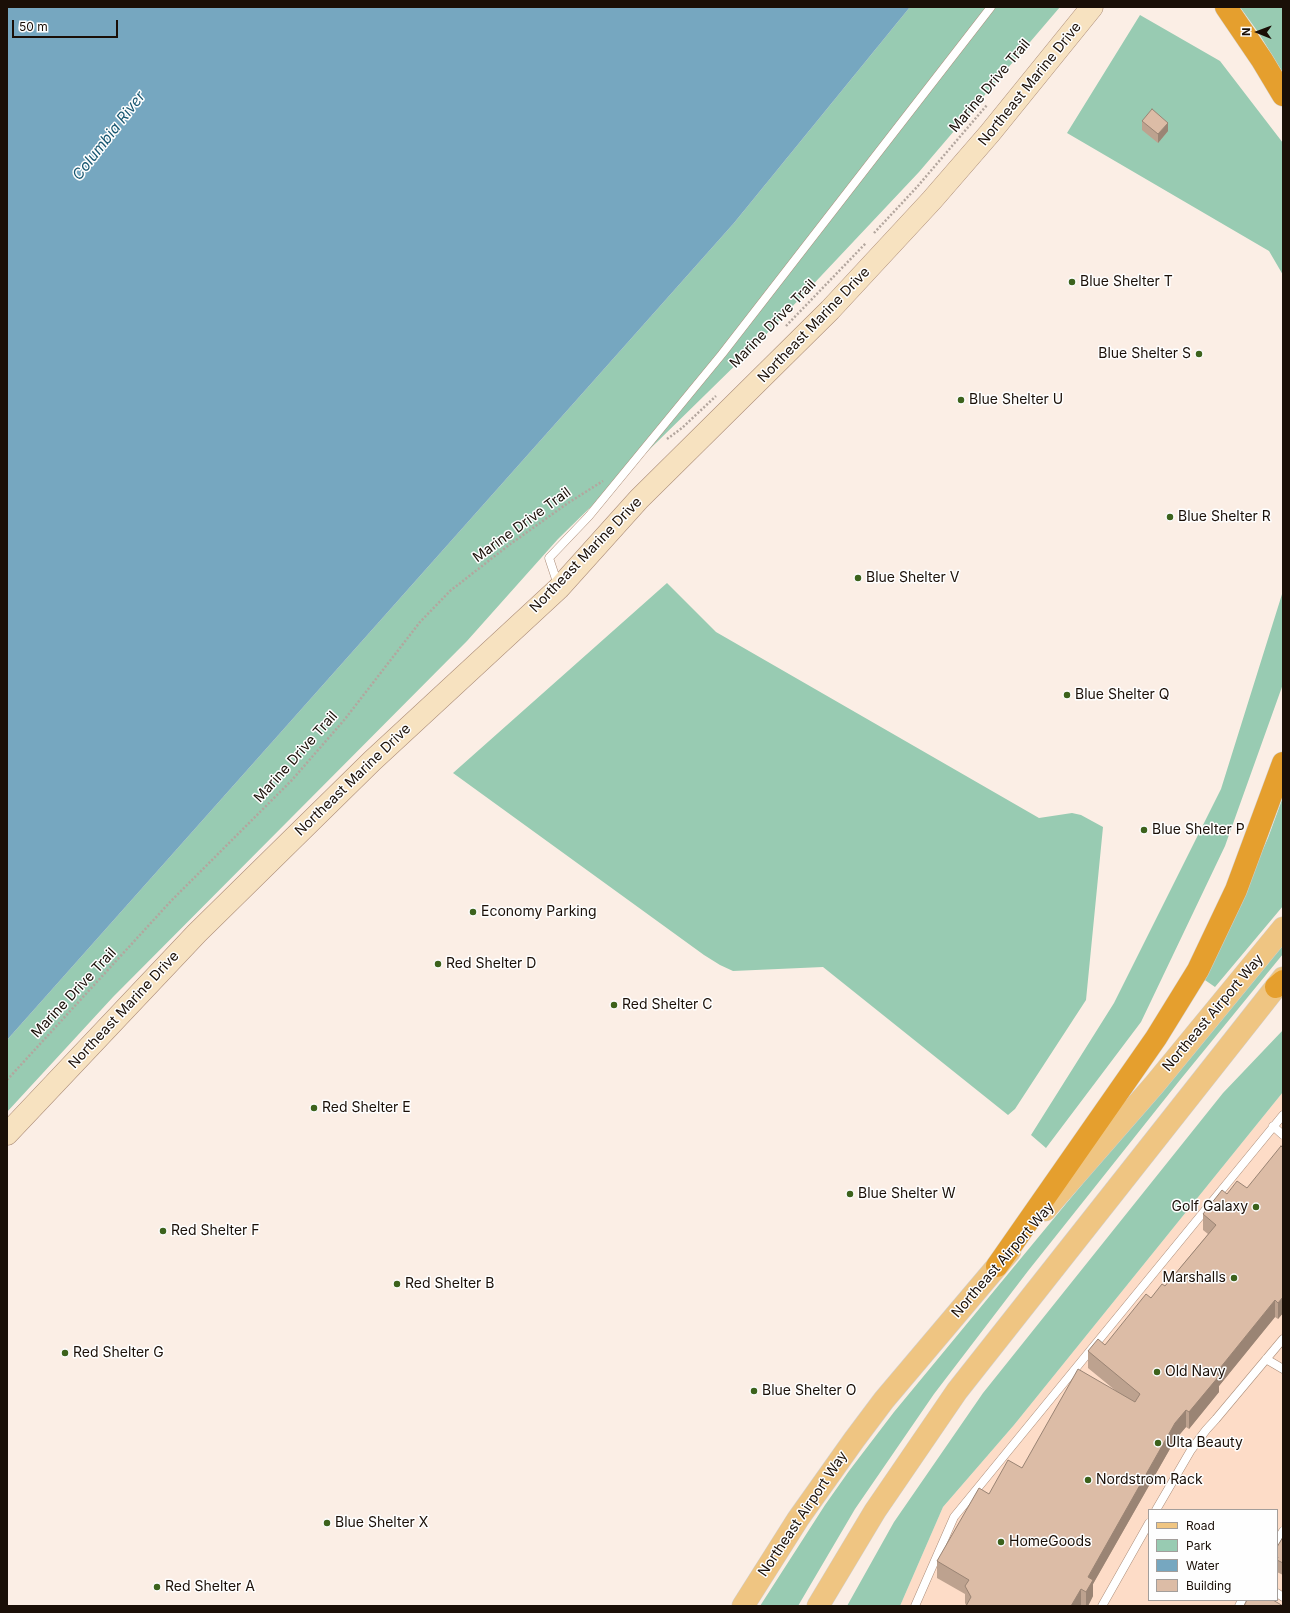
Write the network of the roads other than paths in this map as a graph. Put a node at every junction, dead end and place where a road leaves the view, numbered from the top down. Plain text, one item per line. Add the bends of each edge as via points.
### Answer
1 (991, 7) edge
2 (1092, 7) edge
3 (1226, 7) edge
4 (1283, 95) edge
5 (559, 588) junction
6 (1283, 763) edge
7 (1283, 928) edge
8 (1281, 982) edge
9 (1283, 1115) edge
10 (1273, 1126) junction
11 (7, 1134) edge
12 (1283, 1135) edge
13 (998, 1266) junction
14 (1283, 1339) edge
15 (1266, 1359) junction
16 (1283, 1368) edge
17 (1157, 1509) edge
18 (1148, 1525) edge
19 (743, 1606) edge
20 (818, 1606) edge
21 (914, 1606) edge
22 (1102, 1606) edge

1 - 5 lane via 722,354 589,516 550,558
2 - 5 main road, Northeast Marine Drive via 990,133 877,260 639,499
3 - 4 highway
5 - 11 main road, Northeast Marine Drive via 372,761 234,896
6 - 13 highway via 1236,890 1198,970 1156,1038
7 - 13 main road, Northeast Airport Way via 1154,1085
8 - 20 main road via 957,1392 875,1511
9 - 10 lane
10 - 12 lane
10 - 21 lane via 954,1517
13 - 19 main road, Northeast Airport Way via 884,1400 798,1519
14 - 15 lane
15 - 16 lane
15 - 17 lane via 1191,1450
18 - 22 lane

